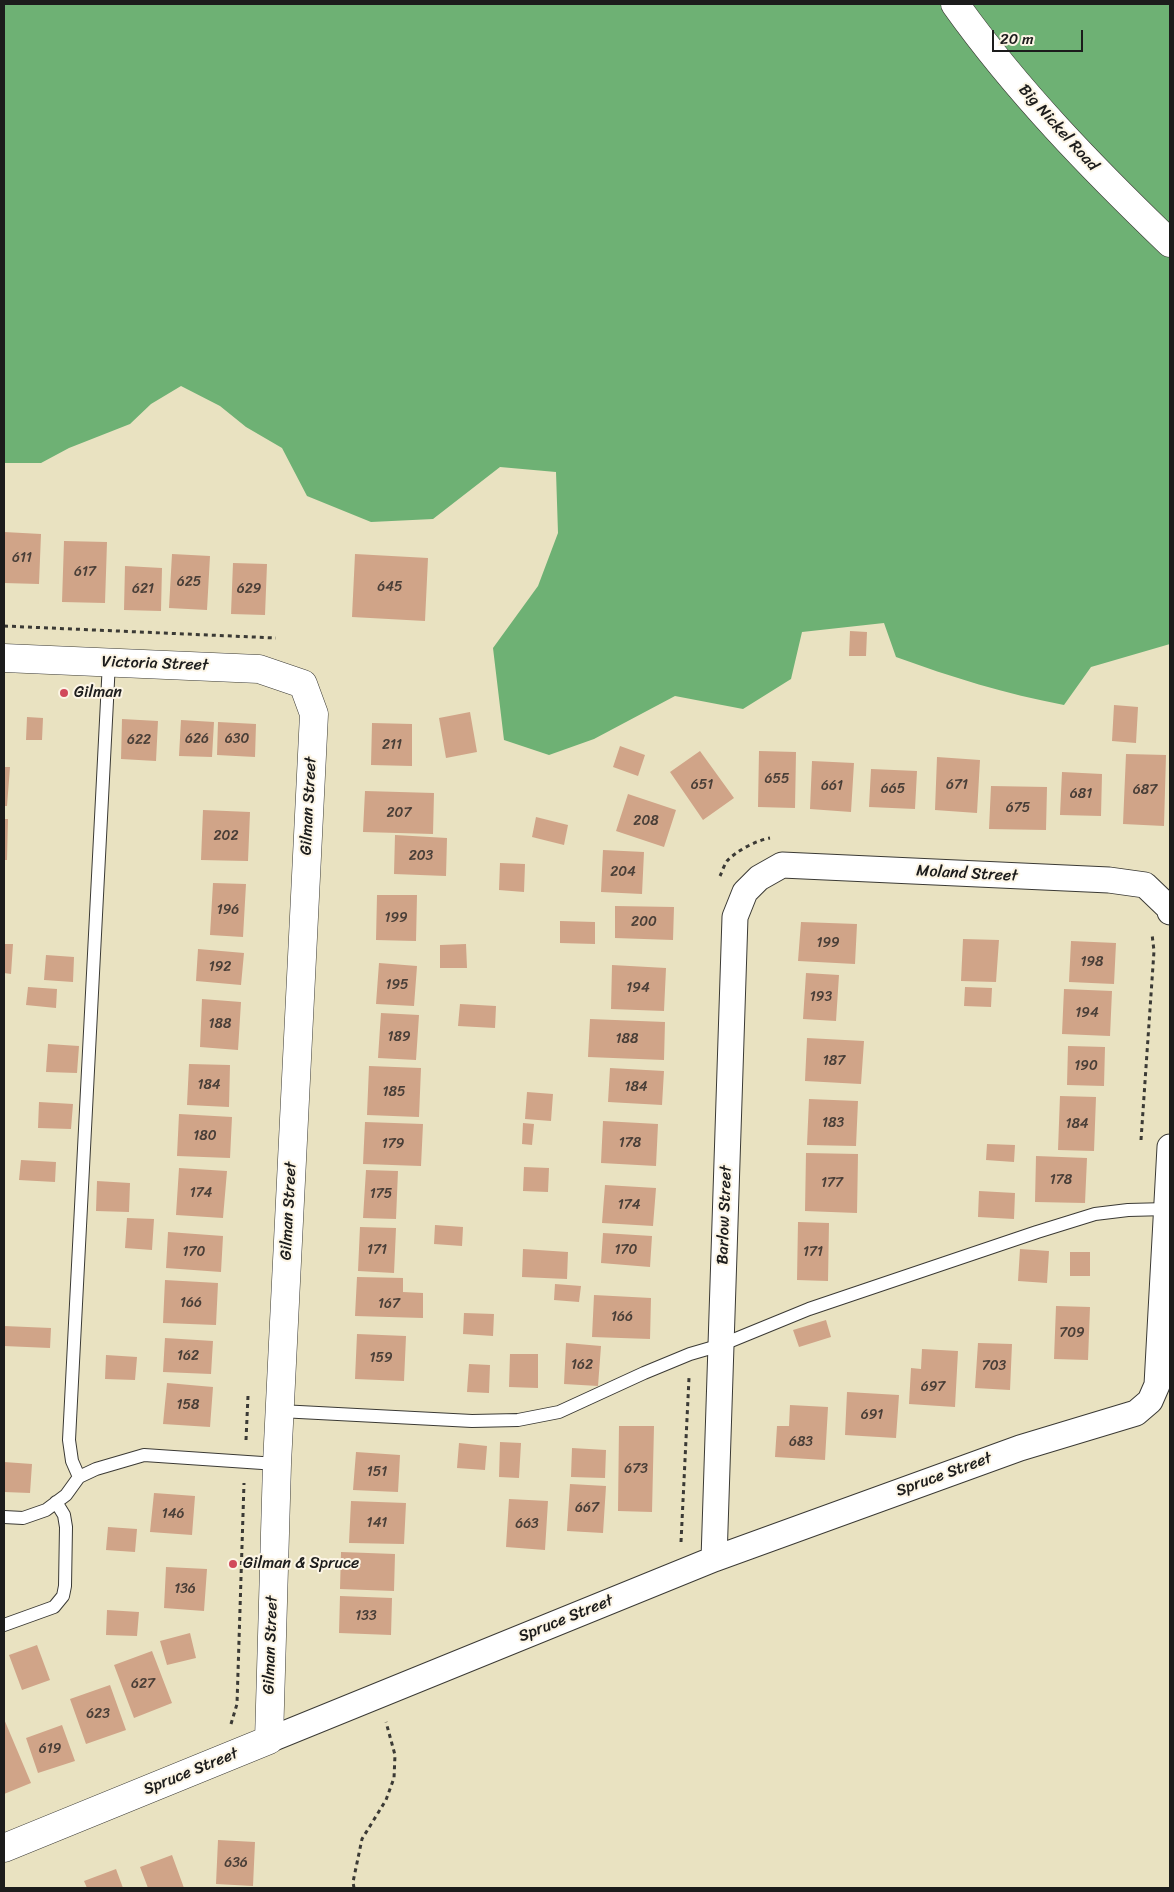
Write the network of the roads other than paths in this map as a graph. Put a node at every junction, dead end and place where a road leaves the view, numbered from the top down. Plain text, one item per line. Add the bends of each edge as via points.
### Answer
1 (955, 4) edge
2 (1170, 243) edge
3 (4, 658) edge
4 (109, 662) junction
5 (303, 684) joint
6 (759, 878) joint
7 (1170, 910) edge
8 (1170, 1147) edge
9 (1169, 1193) edge
10 (721, 1345) junction
11 (280, 1411) junction
12 (277, 1464) junction
13 (80, 1477) junction
14 (56, 1502) junction
15 (4, 1517) edge
16 (714, 1559) junction
17 (4, 1625) edge
18 (269, 1740) junction
19 (4, 1848) edge

1 - 2 street, Big Nickel Road via 1014,79 1073,146
3 - 4 street, Victoria Street
4 - 5 street, Victoria Street via 259,669
4 - 13 lane via 69,1440 72,1461
5 - 11 street, Gilman Street via 314,714
6 - 7 street, Moland Street via 782,865 1109,880 1144,885
6 - 10 street, Barlow Street via 745,892 735,917
8 - 9 street
9 - 10 lane via 1128,1210 1087,1216 809,1309
9 - 16 street, Spruce Street via 1157,1385 1150,1401 1136,1413 1020,1448
10 - 11 lane via 644,1373 559,1412 518,1420 472,1421
10 - 16 street, Barlow Street
11 - 12 street, Gilman Street
12 - 13 lane via 144,1455
12 - 18 street, Gilman Street
13 - 14 lane
14 - 15 lane via 46,1510 23,1518
14 - 17 lane via 64,1515 66,1527 63,1596 54,1607
16 - 18 street, Spruce Street
18 - 19 street, Spruce Street

